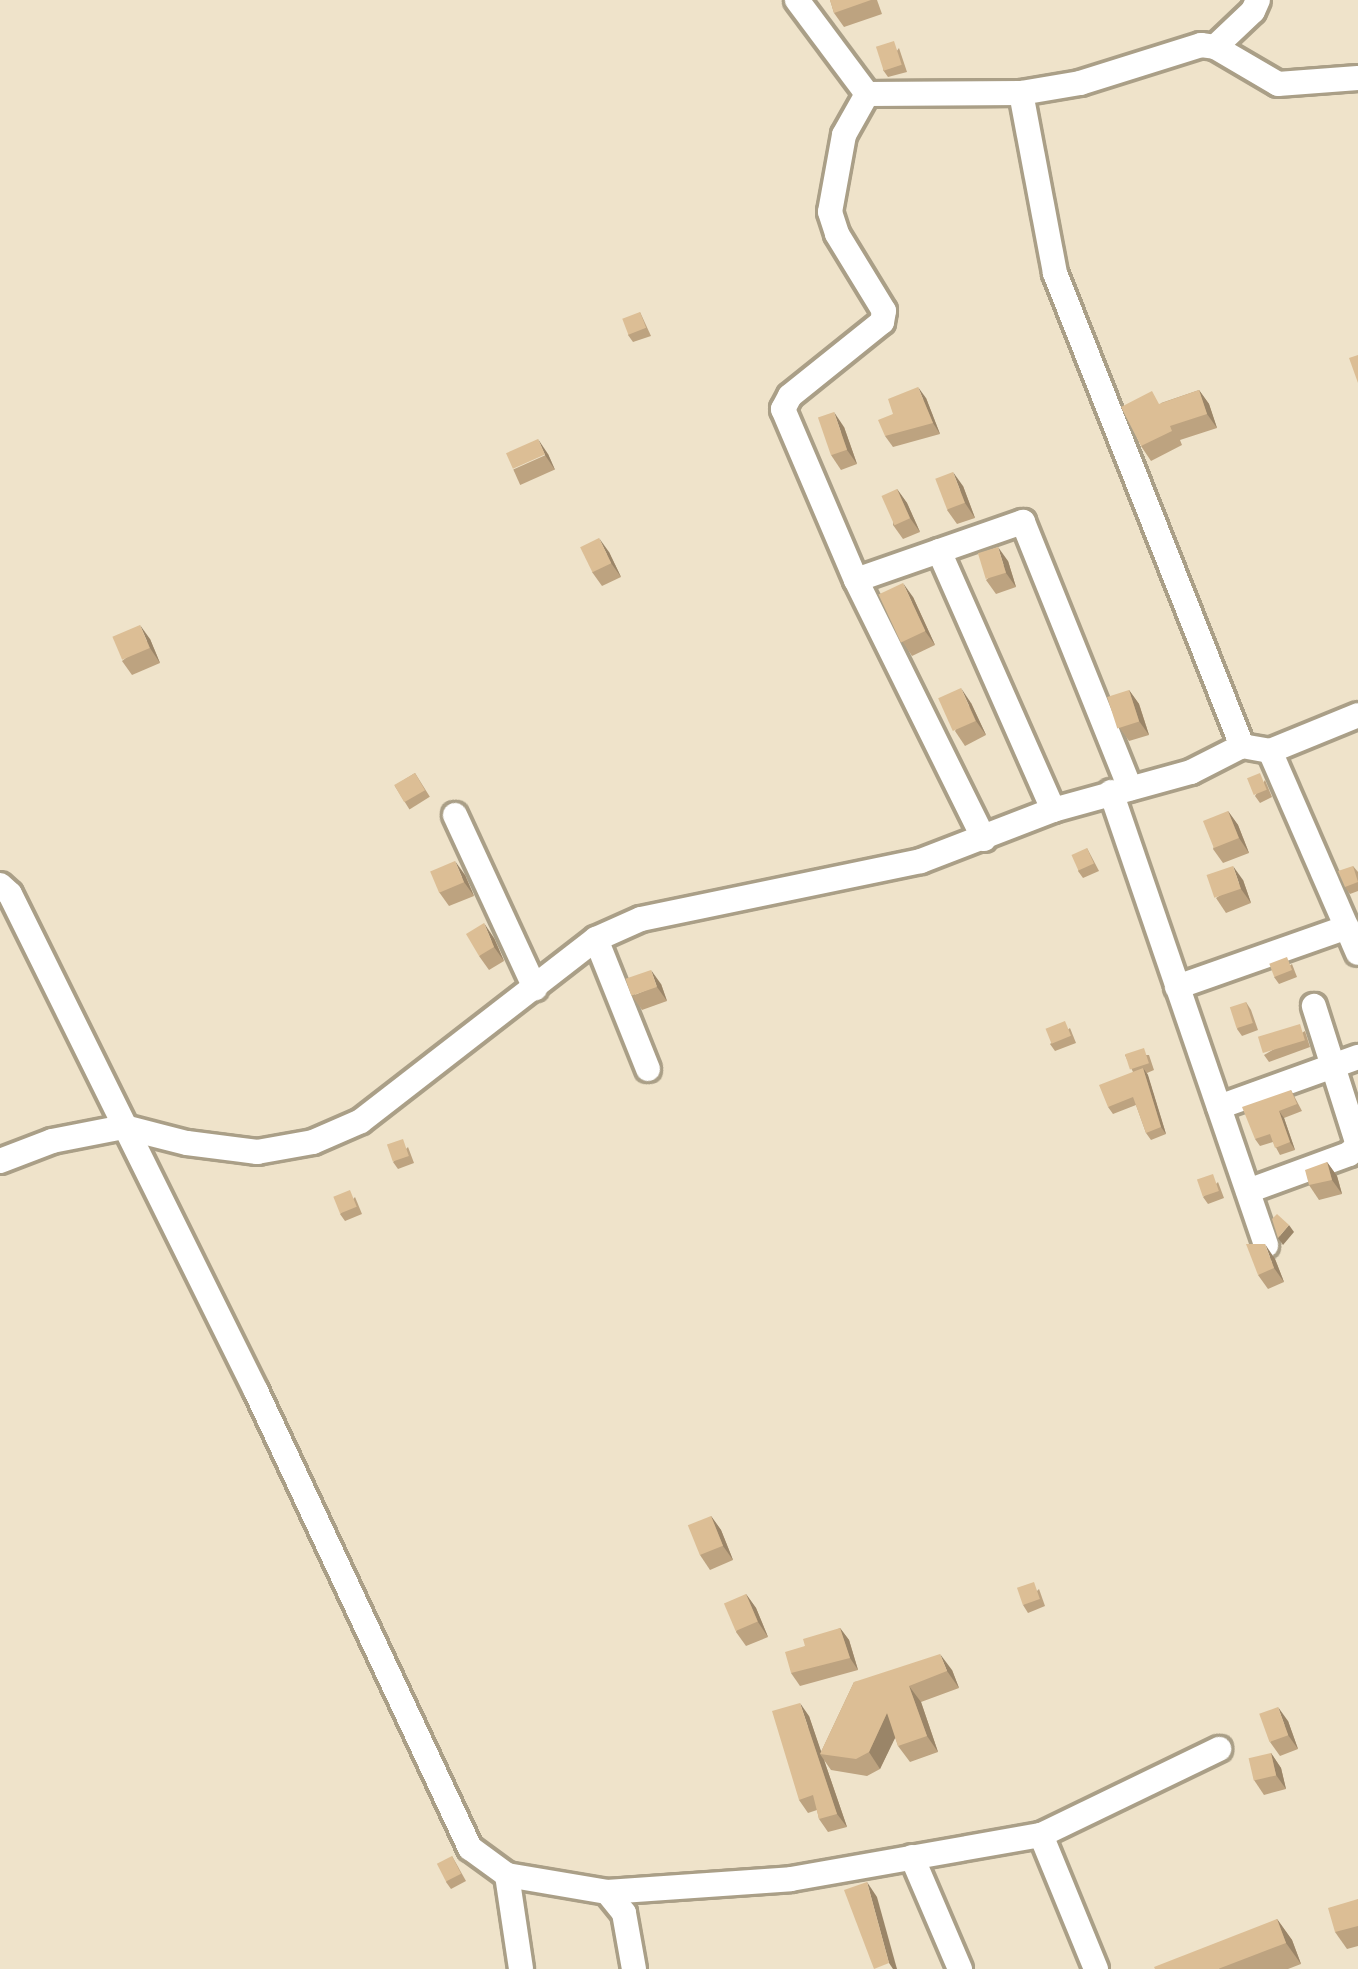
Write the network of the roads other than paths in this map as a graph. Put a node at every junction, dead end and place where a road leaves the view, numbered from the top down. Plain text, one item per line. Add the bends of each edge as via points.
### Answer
1 (797, 0) edge
2 (1258, 0) edge
3 (1215, 46) junction
4 (1358, 78) edge
5 (1021, 93) junction
6 (867, 94) junction
7 (938, 551) junction
8 (856, 580) junction
9 (1358, 715) edge
10 (1242, 746) junction
11 (1270, 751) junction
12 (1120, 790) junction
13 (1053, 810) junction
14 (455, 815) dead end
15 (984, 838) junction
16 (0, 885) edge
17 (1347, 927) junction
18 (596, 938) junction
19 (1358, 953) edge
20 (1177, 986) junction
21 (535, 988) junction
22 (1314, 1006) dead end
23 (1358, 1057) edge
24 (1334, 1066) junction
25 (649, 1070) dead end
26 (1219, 1107) junction
27 (124, 1127) junction
28 (0, 1161) edge
29 (1248, 1191) junction
30 (1266, 1245) edge
31 (1219, 1749) dead end
32 (1041, 1835) junction
33 (912, 1857) junction
34 (507, 1875) junction
35 (607, 1892) junction
36 (521, 1969) edge
37 (634, 1969) edge
38 (960, 1969) edge
39 (1096, 1969) edge

1 - 6 street
2 - 3 street
3 - 4 street via 1278,84
3 - 5 street
5 - 6 street
5 - 10 street via 1055,273
6 - 8 street via 844,135 830,212 883,322 782,409
7 - 8 street
7 - 12 street via 1023,522
7 - 13 street
8 - 15 street
9 - 11 street
10 - 11 street
10 - 12 street via 1190,772
11 - 17 street
12 - 13 street
12 - 20 street
13 - 15 street
14 - 21 street
15 - 18 street via 854,877 640,920
16 - 27 street
17 - 19 street
17 - 20 street
18 - 21 street
18 - 25 street
20 - 26 street
21 - 27 street via 361,1121 313,1142 257,1151
22 - 24 street
23 - 24 street
24 - 26 street
24 - 29 street via 1355,1151
26 - 29 street
27 - 28 street
27 - 34 street via 470,1848
29 - 30 street
31 - 32 street
32 - 33 street
32 - 39 street
33 - 35 street via 791,1879
33 - 38 street
34 - 35 street
34 - 36 street
35 - 37 street via 625,1913

